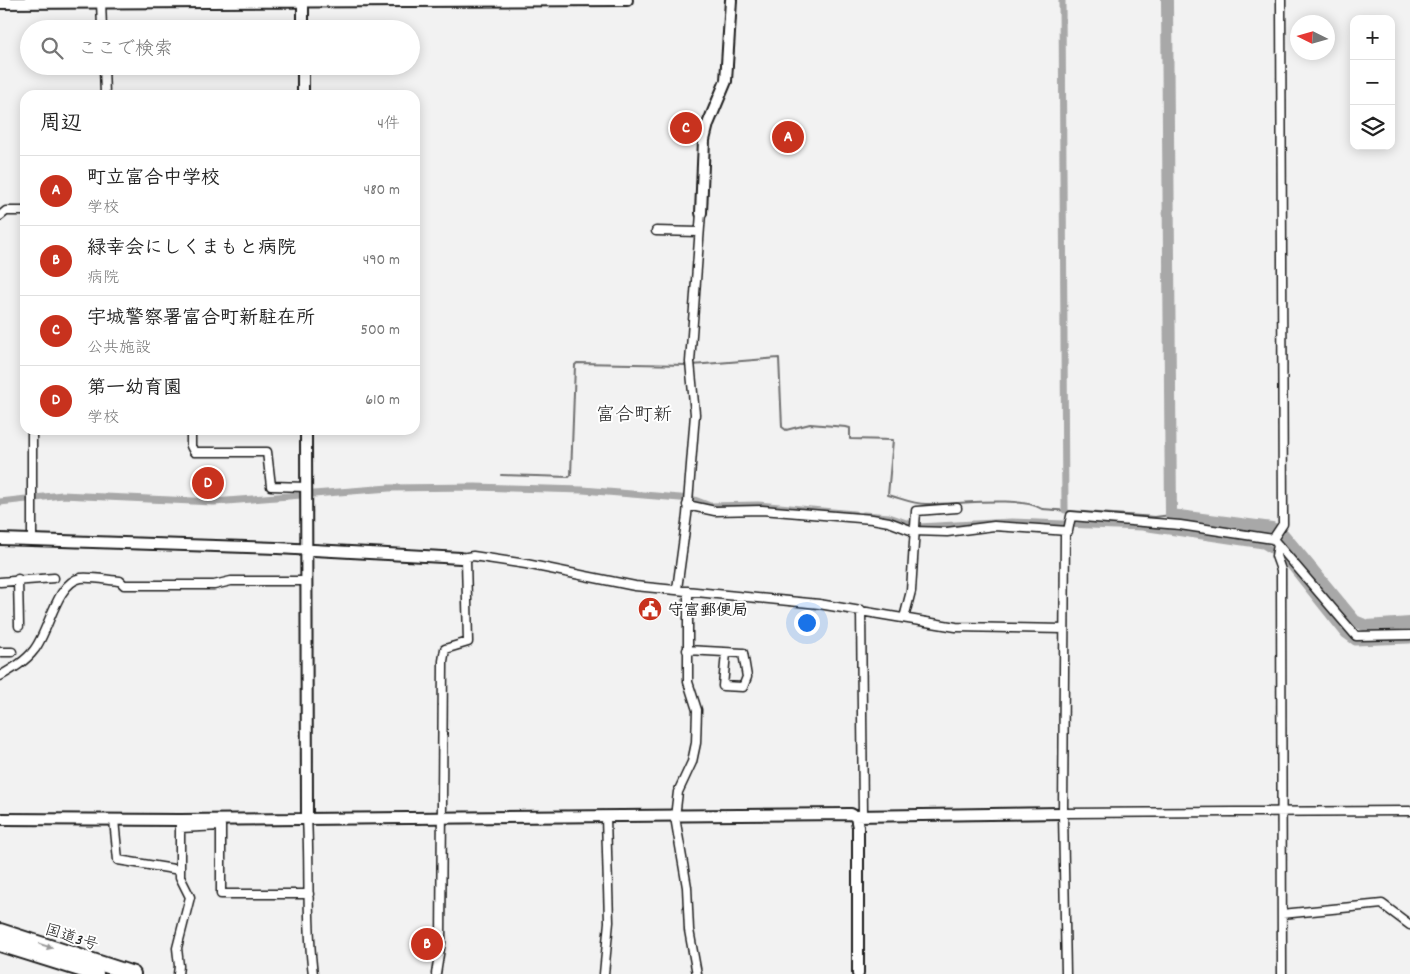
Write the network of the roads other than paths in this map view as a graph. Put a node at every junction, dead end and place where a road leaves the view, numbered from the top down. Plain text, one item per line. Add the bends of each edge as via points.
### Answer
1 (627, 0) edge
2 (731, 0) edge
3 (1281, 0) edge
4 (101, 1) edge
5 (303, 1) edge
6 (0, 3) edge
7 (102, 20) edge
8 (303, 20) edge
9 (104, 75) edge
10 (303, 75) edge
11 (105, 90) edge
12 (304, 90) edge
13 (20, 211) edge
14 (701, 213) joint
15 (0, 216) edge
16 (656, 230) dead end
17 (699, 232) junction
18 (32, 435) edge
19 (191, 435) edge
20 (306, 435) edge
21 (306, 491) junction
22 (688, 500) junction
23 (958, 508) dead end
24 (1069, 526) junction
25 (914, 527) junction
26 (0, 539) edge
27 (32, 540) junction
28 (1276, 542) junction
29 (306, 550) junction
30 (464, 558) junction
31 (54, 578) dead end
32 (18, 579) junction
33 (306, 581) junction
34 (0, 582) edge
35 (678, 589) junction
36 (688, 590) junction
37 (861, 610) junction
38 (904, 618) junction
39 (19, 626) dead end
40 (1064, 629) junction
41 (1410, 635) edge
42 (687, 650) junction
43 (0, 652) edge
44 (12, 652) dead end
45 (726, 653) junction
46 (0, 676) edge
47 (1410, 811) edge
48 (1282, 812) junction
49 (1063, 813) junction
50 (859, 815) junction
51 (600, 817) junction
52 (675, 817) junction
53 (307, 818) junction
54 (442, 818) junction
55 (0, 819) edge
56 (114, 820) junction
57 (180, 824) junction
58 (180, 870) junction
59 (309, 894) junction
60 (1282, 914) junction
61 (1410, 925) edge
62 (0, 931) edge
63 (0, 944) edge
64 (96, 974) edge
65 (133, 974) edge
66 (178, 974) edge
67 (313, 974) edge
68 (436, 974) edge
69 (604, 974) edge
70 (697, 974) edge
71 (858, 974) edge
72 (1066, 974) edge
73 (1282, 974) edge

1 - 5 street
2 - 14 street via 726,81 704,140
3 - 28 street via 1282,527
4 - 5 street
4 - 6 street
4 - 7 street
5 - 8 street
9 - 11 street
10 - 12 street
13 - 15 street via 6,211
14 - 17 street
16 - 17 street
17 - 22 street via 690,362 695,414
18 - 27 street
19 - 21 street via 194,452 267,452 271,486
20 - 21 street
21 - 29 street
22 - 25 street via 715,511 762,510 872,519
22 - 35 street
23 - 25 street via 916,511
24 - 25 street via 994,526 947,532
24 - 28 street via 1071,516 1180,525
24 - 40 street
25 - 38 street via 911,591
26 - 27 street
27 - 29 street
28 - 41 street via 1356,636
28 - 48 street via 1281,570
29 - 30 street
29 - 33 street
30 - 35 street via 473,556 635,586
30 - 54 street via 468,642 445,649 443,661
31 - 32 street
32 - 34 street
32 - 39 street
33 - 46 street via 124,585 120,581 80,578 62,590 34,651
33 - 53 street
35 - 36 street
36 - 37 street
36 - 42 street
37 - 38 street
37 - 50 street
38 - 40 street via 956,627
40 - 49 street
42 - 45 street
42 - 52 street via 688,682 697,710 696,744 692,762 678,792
43 - 44 street
45 - 45 street via 743,654 747,678 742,688 723,686
47 - 48 street
48 - 49 street
48 - 60 street
49 - 50 street
49 - 72 street
50 - 52 street
50 - 71 street
51 - 52 street
51 - 54 street
51 - 69 street via 609,922
52 - 70 street
53 - 54 street
53 - 57 street
53 - 59 street
54 - 68 street via 442,942
55 - 56 street
56 - 57 street
56 - 58 street via 118,860
57 - 58 street
57 - 59 street via 221,826 221,894
58 - 66 street via 182,884 190,897 177,944
59 - 67 street
60 - 61 street via 1382,904
60 - 73 street
62 -> 65 highway, 国道3号
63 - 64 highway, 国道3号

